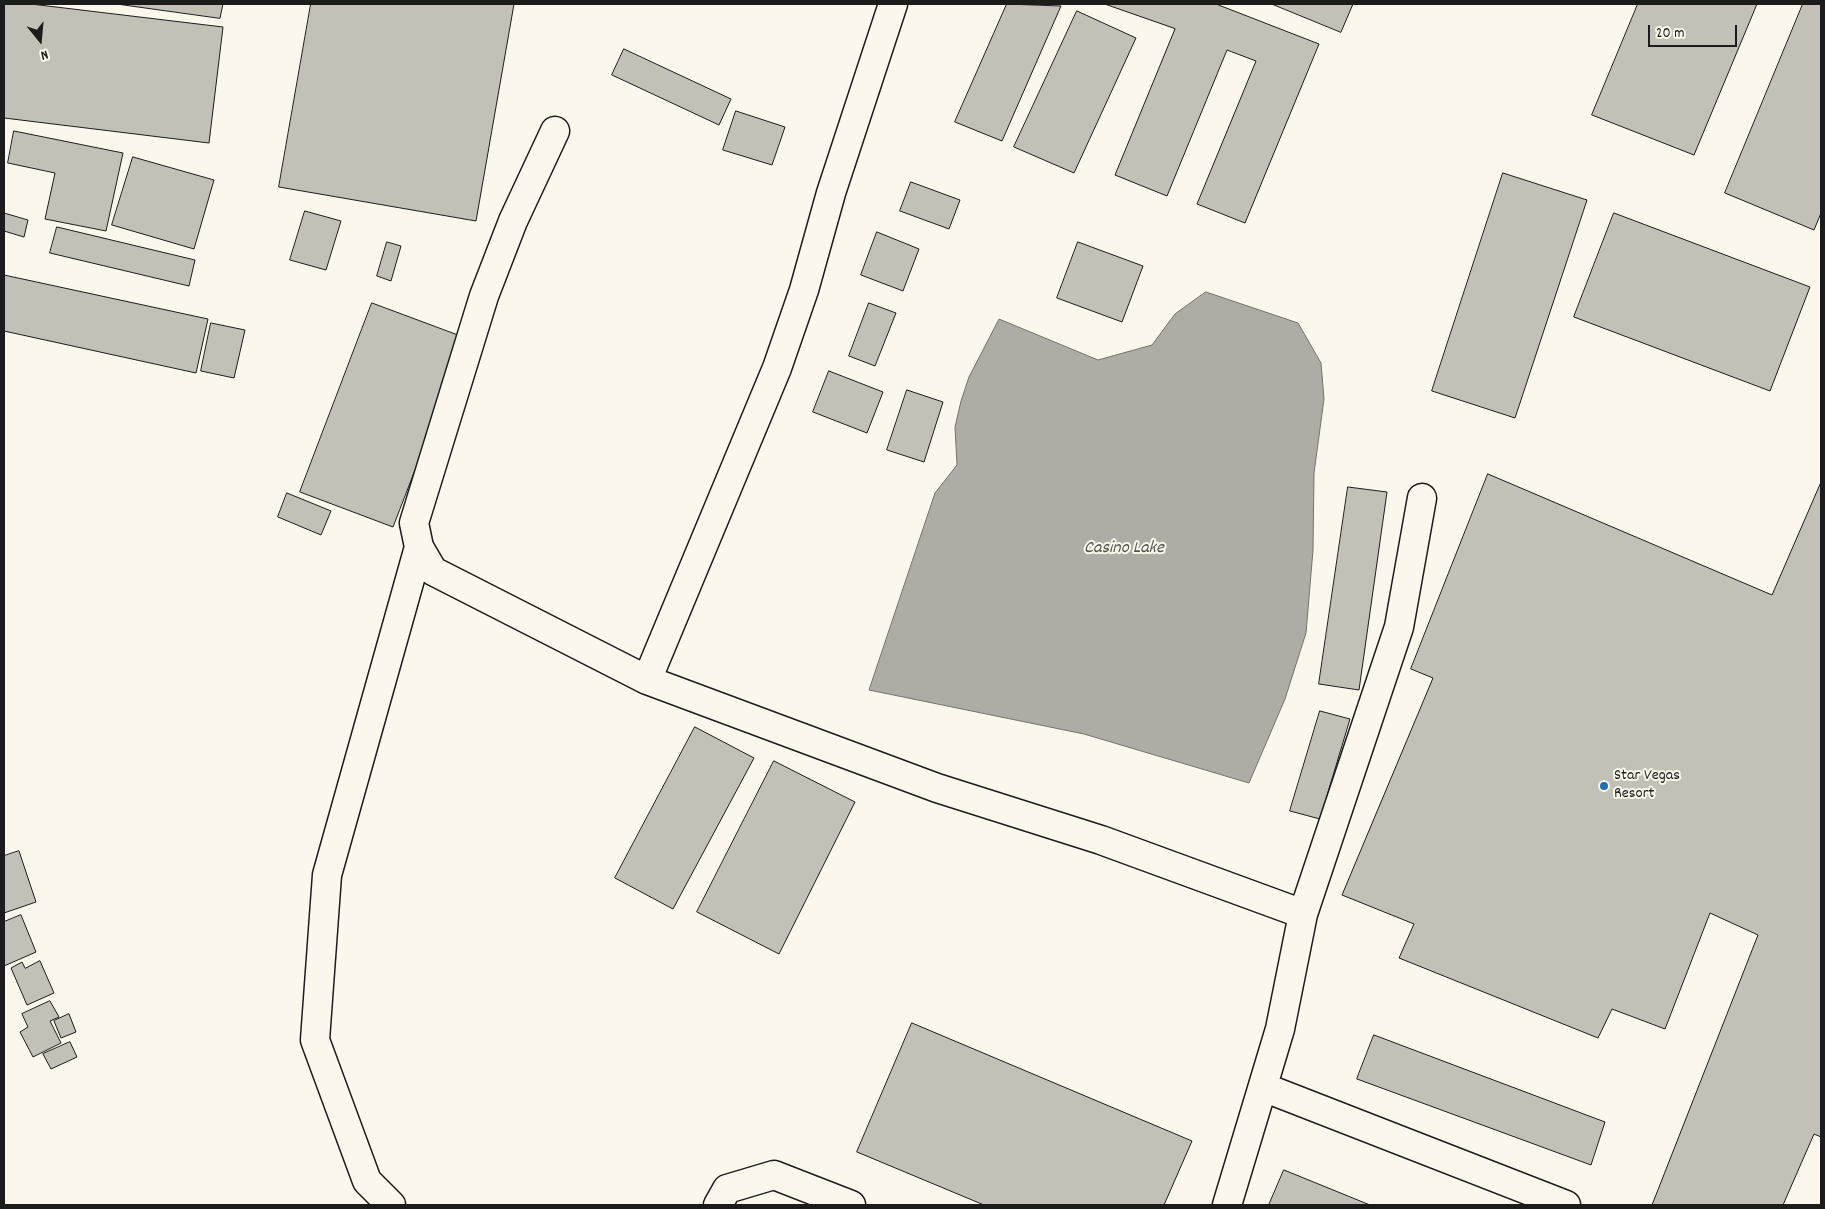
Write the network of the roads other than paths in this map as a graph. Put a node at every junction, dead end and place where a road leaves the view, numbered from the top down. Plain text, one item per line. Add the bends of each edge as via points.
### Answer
1 (893, 4) edge
2 (555, 131) dead end
3 (1422, 498) dead end
4 (419, 547) junction
5 (647, 680) junction
6 (1303, 914) junction
7 (1263, 1087) junction
8 (391, 1205) edge
9 (718, 1205) edge
10 (851, 1205) edge
11 (1227, 1205) edge
12 (1566, 1205) edge

1 - 5 street via 830,193 804,290 777,368
2 - 4 street via 513,221 484,296 414,523
3 - 6 street via 1399,626
4 - 5 street via 433,571
4 - 8 street via 327,875 315,1040 366,1181
5 - 6 street via 937,788 1101,840
6 - 7 street via 1280,1029
7 - 11 street
7 - 12 street
9 - 10 street via 727,1189 774,1175

